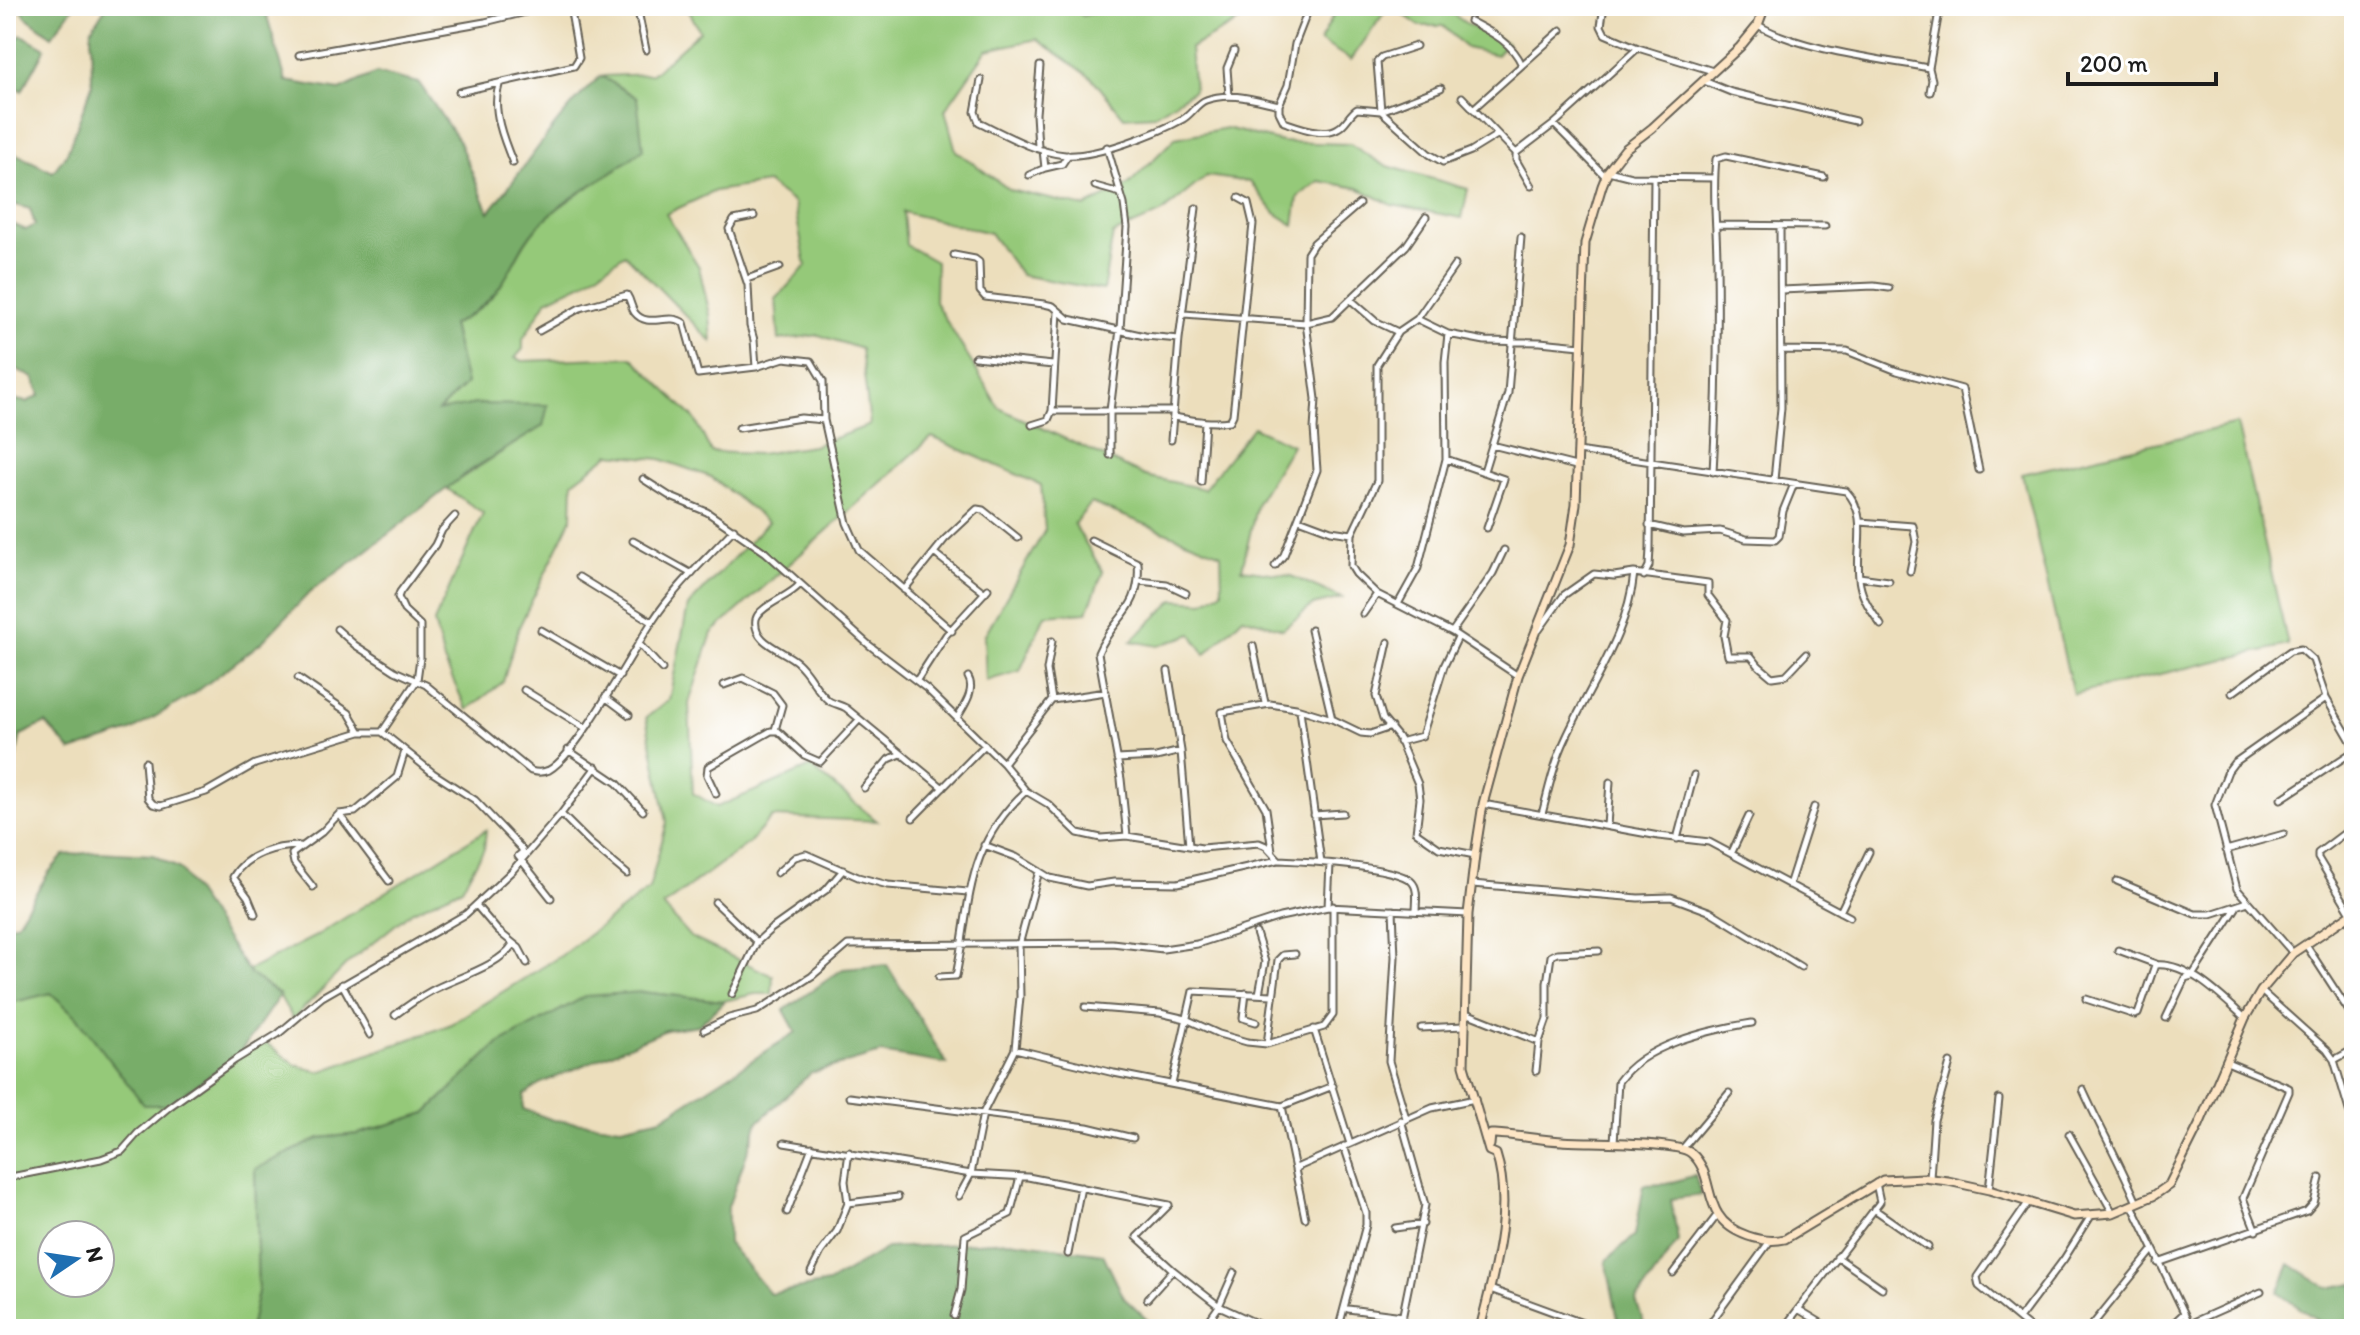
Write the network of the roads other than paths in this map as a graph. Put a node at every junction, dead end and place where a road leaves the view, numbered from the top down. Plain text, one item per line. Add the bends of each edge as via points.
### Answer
1 (550, 6) edge
2 (570, 6) edge
3 (637, 6) edge
4 (1604, 6) edge
5 (1765, 6) edge
6 (1940, 6) edge
7 (1309, 8) edge
8 (1470, 21) dead end
9 (1758, 25) junction
10 (1561, 30) dead end
11 (1416, 46) dead end
12 (1638, 48) junction
13 (646, 50) dead end
14 (1234, 51) dead end
15 (299, 55) dead end
16 (1522, 65) junction
17 (1040, 66) dead end
18 (1929, 68) junction
19 (1714, 72) junction
20 (981, 80) dead end
21 (1704, 81) junction
22 (500, 85) junction
23 (1441, 88) dead end
24 (459, 92) dead end
25 (1930, 92) dead end
26 (1229, 96) junction
27 (1462, 97) dead end
28 (1279, 105) junction
29 (1473, 109) junction
30 (1381, 111) junction
31 (1855, 121) dead end
32 (1554, 124) junction
33 (1497, 135) junction
34 (1107, 147) junction
35 (1044, 151) junction
36 (1516, 153) junction
37 (1068, 155) junction
38 (513, 163) dead end
39 (1045, 168) junction
40 (1607, 174) junction
41 (1029, 175) dead end
42 (1824, 177) dead end
43 (1654, 178) junction
44 (1714, 178) junction
45 (1095, 186) dead end
46 (1531, 186) dead end
47 (1120, 193) junction
48 (1239, 198) dead end
49 (1359, 204) dead end
50 (1196, 208) dead end
51 (754, 216) dead end
52 (1426, 217) dead end
53 (1717, 225) junction
54 (1780, 226) junction
55 (1825, 226) dead end
56 (1521, 237) dead end
57 (954, 255) dead end
58 (1455, 265) dead end
59 (780, 267) dead end
60 (747, 279) junction
61 (1889, 288) dead end
62 (1781, 290) junction
63 (1351, 300) junction
64 (1058, 311) junction
65 (1184, 314) junction
66 (1244, 319) junction
67 (1417, 319) junction
68 (1306, 323) junction
69 (1120, 329) junction
70 (539, 331) dead end
71 (1398, 332) junction
72 (1448, 334) junction
73 (1179, 339) junction
74 (1514, 341) junction
75 (1582, 346) junction
76 (1781, 350) junction
77 (975, 357) dead end
78 (1053, 365) junction
79 (756, 367) junction
80 (1052, 411) junction
81 (1110, 411) junction
82 (1173, 414) junction
83 (824, 420) junction
84 (1205, 422) junction
85 (1032, 425) dead end
86 (739, 428) dead end
87 (1171, 440) dead end
88 (1492, 445) junction
89 (1577, 451) junction
90 (1110, 455) dead end
91 (1446, 459) junction
92 (1650, 462) junction
93 (1576, 466) junction
94 (1979, 470) dead end
95 (1484, 471) junction
96 (1713, 472) junction
97 (643, 479) dead end
98 (1774, 480) junction
99 (1201, 482) dead end
100 (1794, 484) junction
101 (455, 516) dead end
102 (1299, 519) junction
103 (1860, 522) junction
104 (1649, 525) junction
105 (1487, 528) dead end
106 (734, 529) junction
107 (1352, 534) junction
108 (1018, 538) dead end
109 (1091, 540) dead end
110 (633, 541) dead end
111 (1504, 550) dead end
112 (934, 553) junction
113 (1275, 566) dead end
114 (1910, 571) dead end
115 (1634, 573) junction
116 (692, 574) junction
117 (1644, 576) junction
118 (579, 577) dead end
119 (1859, 577) junction
120 (1139, 581) junction
121 (1889, 581) dead end
122 (799, 585) junction
123 (904, 590) junction
124 (1186, 593) dead end
125 (1377, 594) junction
126 (1398, 604) junction
127 (1363, 614) dead end
128 (652, 622) junction
129 (1881, 625) dead end
130 (337, 629) dead end
131 (541, 630) dead end
132 (1311, 630) dead end
133 (952, 631) junction
134 (1452, 632) junction
135 (1458, 637) junction
136 (1052, 641) dead end
137 (1388, 642) dead end
138 (639, 644) junction
139 (1529, 644) junction
140 (1253, 646) dead end
141 (1806, 654) dead end
142 (662, 669) dead end
143 (1168, 671) dead end
144 (620, 676) junction
145 (1518, 676) junction
146 (968, 677) dead end
147 (298, 678) dead end
148 (417, 680) junction
149 (917, 680) junction
150 (724, 685) dead end
151 (524, 690) dead end
152 (1106, 692) junction
153 (2232, 693) dead end
154 (605, 697) junction
155 (2326, 698) junction
156 (1052, 700) junction
157 (1265, 704) junction
158 (1300, 710) junction
159 (629, 715) dead end
160 (957, 718) junction
161 (1332, 719) junction
162 (858, 722) junction
163 (585, 727) junction
164 (1391, 727) junction
165 (775, 730) junction
166 (360, 732) junction
167 (382, 732) junction
168 (1399, 742) junction
169 (985, 745) junction
170 (2354, 749) edge
171 (568, 750) junction
172 (1181, 751) junction
173 (407, 754) junction
174 (901, 754) junction
175 (1117, 759) junction
176 (145, 762) dead end
177 (1003, 763) junction
178 (596, 767) junction
179 (1694, 775) dead end
180 (1610, 782) dead end
181 (864, 788) dead end
182 (943, 788) junction
183 (1026, 791) junction
184 (716, 794) dead end
185 (2281, 799) dead end
186 (1483, 804) junction
187 (1814, 807) dead end
188 (643, 811) dead end
189 (1343, 813) dead end
190 (339, 814) junction
191 (561, 814) junction
192 (1542, 814) junction
193 (1314, 815) junction
194 (1749, 816) dead end
195 (913, 818) dead end
196 (1607, 826) junction
197 (2354, 826) edge
198 (2284, 834) dead end
199 (1127, 836) junction
200 (1677, 839) junction
201 (984, 845) junction
202 (301, 846) junction
203 (1189, 846) junction
204 (2226, 850) junction
205 (1272, 852) junction
206 (1732, 852) junction
207 (1869, 852) dead end
208 (1475, 855) junction
209 (520, 860) junction
210 (1279, 860) junction
211 (1321, 862) junction
212 (1330, 864) junction
213 (843, 870) junction
214 (1039, 871) junction
215 (777, 873) dead end
216 (627, 874) dead end
217 (389, 881) dead end
218 (2117, 881) dead end
219 (1472, 884) junction
220 (1789, 885) junction
221 (313, 887) dead end
222 (968, 892) junction
223 (551, 898) dead end
224 (715, 902) dead end
225 (2248, 902) junction
226 (476, 905) junction
227 (1330, 907) junction
228 (2236, 907) junction
229 (1393, 910) junction
230 (1416, 911) junction
231 (1840, 912) junction
232 (2353, 913) edge
233 (255, 914) dead end
234 (1468, 914) junction
235 (1850, 917) dead end
236 (1256, 933) dead end
237 (757, 942) junction
238 (513, 944) junction
239 (963, 944) junction
240 (2305, 944) junction
241 (1019, 945) junction
242 (2118, 950) dead end
243 (1599, 951) dead end
244 (2293, 953) junction
245 (1295, 954) dead end
246 (527, 963) dead end
247 (2157, 964) junction
248 (1801, 967) dead end
249 (2192, 976) junction
250 (939, 977) dead end
251 (342, 984) junction
252 (2261, 991) junction
253 (1246, 993) junction
254 (732, 994) dead end
255 (1259, 994) junction
256 (1272, 995) junction
257 (2086, 999) dead end
258 (2354, 1000) edge
259 (2346, 1006) junction
260 (1085, 1007) dead end
261 (1465, 1013) junction
262 (395, 1015) dead end
263 (2166, 1018) dead end
264 (2245, 1018) junction
265 (1186, 1019) junction
266 (2354, 1019) edge
267 (1256, 1022) dead end
268 (1752, 1023) dead end
269 (1464, 1026) junction
270 (1421, 1028) dead end
271 (1314, 1029) junction
272 (704, 1030) dead end
273 (370, 1035) dead end
274 (1539, 1042) junction
275 (1267, 1044) junction
276 (1015, 1049) junction
277 (2354, 1049) edge
278 (2334, 1060) junction
279 (2227, 1062) junction
280 (1950, 1063) dead end
281 (1536, 1071) dead end
282 (1172, 1084) junction
283 (1333, 1086) junction
284 (2083, 1090) dead end
285 (1729, 1093) dead end
286 (849, 1097) dead end
287 (1476, 1099) junction
288 (1999, 1099) dead end
289 (1282, 1106) junction
290 (983, 1113) junction
291 (1404, 1119) junction
292 (2354, 1127) edge
293 (2069, 1134) dead end
294 (1133, 1138) dead end
295 (784, 1143) dead end
296 (1614, 1143) junction
297 (1347, 1145) junction
298 (812, 1147) junction
299 (1683, 1148) junction
300 (1489, 1151) junction
301 (849, 1152) junction
302 (1296, 1168) junction
303 (971, 1174) junction
304 (1020, 1177) junction
305 (6, 1178) edge
306 (1930, 1178) junction
307 (2320, 1178) dead end
308 (1876, 1182) junction
309 (1081, 1187) junction
310 (1989, 1190) junction
311 (959, 1196) dead end
312 (898, 1197) dead end
313 (848, 1203) junction
314 (2028, 1203) junction
315 (2135, 1204) junction
316 (1874, 1209) junction
317 (787, 1212) dead end
318 (2113, 1213) junction
319 (1718, 1214) junction
320 (2091, 1216) junction
321 (1305, 1218) dead end
322 (1423, 1224) junction
323 (1395, 1228) dead end
324 (2256, 1231) junction
325 (1770, 1241) junction
326 (1928, 1247) dead end
327 (2153, 1250) junction
328 (1068, 1254) dead end
329 (1837, 1257) junction
330 (2158, 1263) junction
331 (1173, 1270) junction
332 (811, 1272) dead end
333 (1234, 1272) dead end
334 (1673, 1273) dead end
335 (1882, 1288) dead end
336 (1489, 1289) junction
337 (2261, 1292) dead end
338 (1147, 1299) dead end
339 (1219, 1306) junction
340 (1348, 1309) dead end
341 (1798, 1309) junction
342 (2183, 1314) junction
343 (954, 1316) dead end
344 (1403, 1316) junction
345 (2019, 1319) junction
346 (1340, 1323) dead end
347 (2191, 1327) edge
348 (1203, 1329) edge
349 (1269, 1329) edge
350 (1400, 1329) edge
351 (1480, 1329) edge
352 (1599, 1329) edge
353 (1706, 1329) edge
354 (1783, 1329) edge
355 (1831, 1329) edge
356 (2031, 1329) edge
357 (2089, 1329) edge
358 (2167, 1329) edge

1 - 15 street
2 - 22 street via 577,64
3 - 13 street
4 - 12 street via 1603,32
5 - 9 street
6 - 18 street
7 - 28 street
8 - 16 street via 1499,37
9 - 18 street via 1773,34
9 - 19 street
10 - 16 street
11 - 30 street via 1377,62
12 - 19 street
12 - 32 street
14 - 26 street via 1227,68
16 - 29 street
17 - 35 street via 1036,114
18 - 25 street
19 - 21 street
20 - 35 street via 976,119
21 - 31 street
21 - 40 street via 1625,149
22 - 24 street
22 - 38 street via 500,122
23 - 30 street
26 - 28 street
26 - 34 street via 1204,101 1157,133
27 - 29 street
28 - 30 street via 1284,122 1322,132 1339,128 1357,109
29 - 33 street
30 - 33 street via 1443,162
32 - 36 street
32 - 40 street
33 - 36 street
34 - 37 street
34 - 47 street
35 - 37 street
35 - 39 street
36 - 46 street
37 - 39 street via 1062,164
39 - 41 street
40 - 43 street
40 - 75 street via 1585,243
42 - 44 street via 1721,156
43 - 44 street
43 - 92 street
44 - 53 street
45 - 47 street
47 - 69 street via 1127,227
48 - 66 street via 1248,203 1253,224
49 - 68 street via 1308,250
50 - 65 street
51 - 60 street via 734,220 729,229
52 - 63 street via 1406,246
53 - 54 street
53 - 96 street
54 - 55 street
54 - 62 street
56 - 74 street
57 - 64 street via 979,262 982,296 1044,304
58 - 67 street
59 - 60 street
60 - 79 street
61 - 62 street
62 - 76 street
63 - 68 street via 1332,317
63 - 71 street
64 - 69 street via 1068,319
64 - 78 street
65 - 66 street
65 - 73 street
66 - 68 street
66 - 84 street via 1232,419
67 - 71 street
67 - 72 street
68 - 102 street via 1314,373 1317,470
69 - 73 street
69 - 81 street
70 - 79 street via 580,308 627,295 634,313 648,320 674,317 684,323 698,374
71 - 107 street via 1377,365 1377,481
72 - 74 street
72 - 91 street
73 - 82 street
74 - 75 street
74 - 88 street via 1506,402
75 - 89 street
76 - 94 street via 1840,350 1962,389
76 - 98 street
77 - 78 street
78 - 80 street
79 - 83 street via 784,358 811,361 823,381
80 - 81 street
80 - 85 street via 1048,420
81 - 82 street
81 - 90 street
82 - 84 street
82 - 87 street
83 - 86 street via 801,418
83 - 123 street via 854,543
84 - 99 street
88 - 93 street
88 - 95 street
89 - 92 street
89 - 93 street
91 - 95 street
91 - 126 street via 1418,568
92 - 96 street
92 - 104 street
93 - 139 street via 1570,545
95 - 105 street via 1504,480
96 - 98 street
97 - 106 street
98 - 100 street
100 - 103 street via 1846,491
100 - 104 street via 1775,540
101 - 148 street via 398,597 420,625
102 - 107 street
102 - 113 street
103 - 114 street via 1913,526 1916,542
103 - 119 street
104 - 117 street via 1649,566
106 - 116 street
106 - 122 street
107 - 125 street via 1351,566
108 - 112 street via 980,509
109 - 120 street via 1137,561
110 - 116 street
111 - 134 street
112 - 123 street
112 - 133 street via 986,591
115 - 117 street
115 - 139 street via 1594,574 1564,595
115 - 192 street via 1615,642 1553,767
116 - 128 street
117 - 141 street via 1708,583 1708,595 1727,620 1728,656 1751,656 1772,677 1786,675
118 - 128 street
119 - 121 street
119 - 129 street via 1864,601
120 - 124 street via 1167,584
120 - 152 street via 1134,599 1098,653
122 - 149 street
122 - 162 street via 758,615 761,637 797,661 827,700 842,705
123 - 133 street
125 - 126 street
125 - 127 street
126 - 134 street
128 - 138 street
130 - 148 street via 395,671
131 - 144 street
132 - 161 street
133 - 149 street
134 - 135 street
135 - 145 street
135 - 168 street via 1422,736
136 - 156 street via 1047,670
137 - 164 street via 1376,696
138 - 142 street
138 - 144 street
139 - 145 street
140 - 157 street
143 - 172 street
144 - 154 street
145 - 186 street
146 - 160 street via 971,687
147 - 166 street via 349,713
148 - 167 street
148 - 171 street via 531,771 548,770
149 - 160 street
150 - 165 street via 743,678 773,693 782,705
151 - 163 street
152 - 156 street
152 - 175 street
153 - 155 street via 2298,649 2313,660
154 - 159 street
154 - 163 street
155 - 170 street
155 - 204 street via 2228,771 2215,805
156 - 177 street
157 - 158 street
157 - 205 street via 1222,712 1227,741 1266,809
158 - 161 street
158 - 193 street
160 - 169 street
161 - 164 street via 1361,733
162 - 165 street via 820,762
162 - 174 street
163 - 171 street
164 - 168 street
165 - 184 street via 708,767
166 - 167 street
166 - 176 street via 255,764 206,792 161,806 148,798
167 - 173 street
168 - 208 street via 1420,791 1416,832 1439,848
169 - 177 street
169 - 182 street
170 - 185 street
171 - 178 street
172 - 175 street
172 - 203 street
173 - 190 street via 397,777 355,812
173 - 209 street via 475,800 521,848
174 - 181 street via 889,759
174 - 182 street
175 - 199 street
177 - 183 street
178 - 188 street
178 - 191 street
179 - 200 street
180 - 196 street
182 - 195 street
183 - 199 street via 1078,833
183 - 201 street via 1001,816
186 - 192 street
186 - 208 street
187 - 220 street
189 - 193 street
190 - 202 street
190 - 217 street
191 - 209 street
191 - 216 street
192 - 196 street
193 - 211 street
194 - 206 street
196 - 200 street
197 - 232 street via 2318,853
198 - 204 street
199 - 203 street
200 - 206 street via 1709,842
201 - 214 street
201 - 222 street
202 - 221 street via 291,856
202 - 233 street via 277,846 238,867 233,877
203 - 205 street via 1259,843
204 - 225 street via 2237,889
205 - 210 street
206 - 220 street
207 - 231 street
208 - 219 street
209 - 223 street
209 - 226 street
210 - 211 street
210 - 214 street via 1171,883 1087,886
211 - 212 street
212 - 227 street
212 - 230 street via 1401,875 1416,889
213 - 215 street via 803,854
213 - 222 street via 888,885
213 - 237 street via 826,890
214 - 241 street
218 - 228 street via 2195,914
219 - 234 street
219 - 248 street via 1671,897 1722,918
220 - 231 street
222 - 239 street
224 - 237 street
225 - 228 street
225 - 244 street
226 - 238 street
226 - 251 street
227 - 229 street
227 - 241 street via 1170,949 1112,943
227 - 271 street via 1333,1015 1324,1027
228 - 249 street
229 - 230 street
229 - 291 street via 1389,1061
230 - 234 street
231 - 235 street
232 - 240 street
234 - 261 street
236 - 255 street via 1265,962
237 - 254 street
238 - 246 street
238 - 262 street
239 - 241 street
239 - 250 street via 956,976
239 - 272 street via 848,945 757,1011
240 - 244 street
240 - 259 street
241 - 276 street
242 - 247 street
243 - 274 street via 1551,956 1547,1019
244 - 252 street
245 - 256 street via 1280,957
247 - 249 street
247 - 257 street via 2138,1014
249 - 263 street via 2185,978
249 - 264 street
251 - 273 street
251 - 305 street via 169,1107 122,1151
252 - 264 street
252 - 278 street
253 - 255 street
253 - 265 street via 1193,991
253 - 267 street via 1243,1018
255 - 256 street
256 - 275 street
258 - 259 street
259 - 266 street
260 - 265 street
261 - 269 street
261 - 274 street
264 - 279 street
265 - 275 street via 1240,1040
265 - 282 street
268 - 296 street via 1674,1043 1638,1062 1620,1078
269 - 270 street
269 - 287 street via 1464,1065
271 - 275 street
271 - 283 street
274 - 281 street
276 - 282 street
276 - 290 street
277 - 278 street
278 - 292 street
279 - 315 street via 2169,1185
279 - 324 street via 2289,1088 2243,1198
280 - 306 street via 1934,1120
282 - 289 street
283 - 289 street
283 - 297 street
284 - 315 street via 2120,1161
285 - 299 street
286 - 290 street
287 - 291 street
287 - 300 street
288 - 310 street
289 - 302 street
290 - 294 street
290 - 303 street
291 - 297 street
291 - 322 street via 1425,1197
293 - 318 street
295 - 298 street
296 - 299 street
296 - 300 street via 1491,1134
297 - 302 street
297 - 346 street via 1366,1225
298 - 301 street
298 - 317 street
299 - 319 street via 1699,1162
300 - 336 street via 1496,1154 1502,1197
301 - 303 street
301 - 313 street
302 - 321 street
303 - 304 street
303 - 311 street
304 - 309 street
304 - 343 street via 1010,1214 965,1236
306 - 308 street
306 - 310 street
307 - 324 street via 2307,1211
308 - 316 street via 1880,1202
308 - 325 street via 1785,1239
309 - 328 street
309 - 331 street via 1169,1205 1137,1237
310 - 314 street
312 - 313 street
313 - 332 street
314 - 320 street
314 - 345 street via 1977,1277 1979,1286
315 - 318 street
315 - 327 street
316 - 326 street
316 - 329 street
318 - 320 street
319 - 325 street via 1738,1231
319 - 334 street
320 - 345 street
322 - 323 street
322 - 344 street
324 - 330 street
325 - 353 street
327 - 330 street
327 - 357 street
329 - 335 street
329 - 341 street
330 - 342 street
331 - 338 street
331 - 339 street
333 - 339 street
336 - 351 street
336 - 352 street
337 - 347 street
339 - 348 street
339 - 349 street
340 - 344 street
341 - 354 street
341 - 355 street
342 - 347 street
342 - 358 street
344 - 350 street
345 - 356 street

